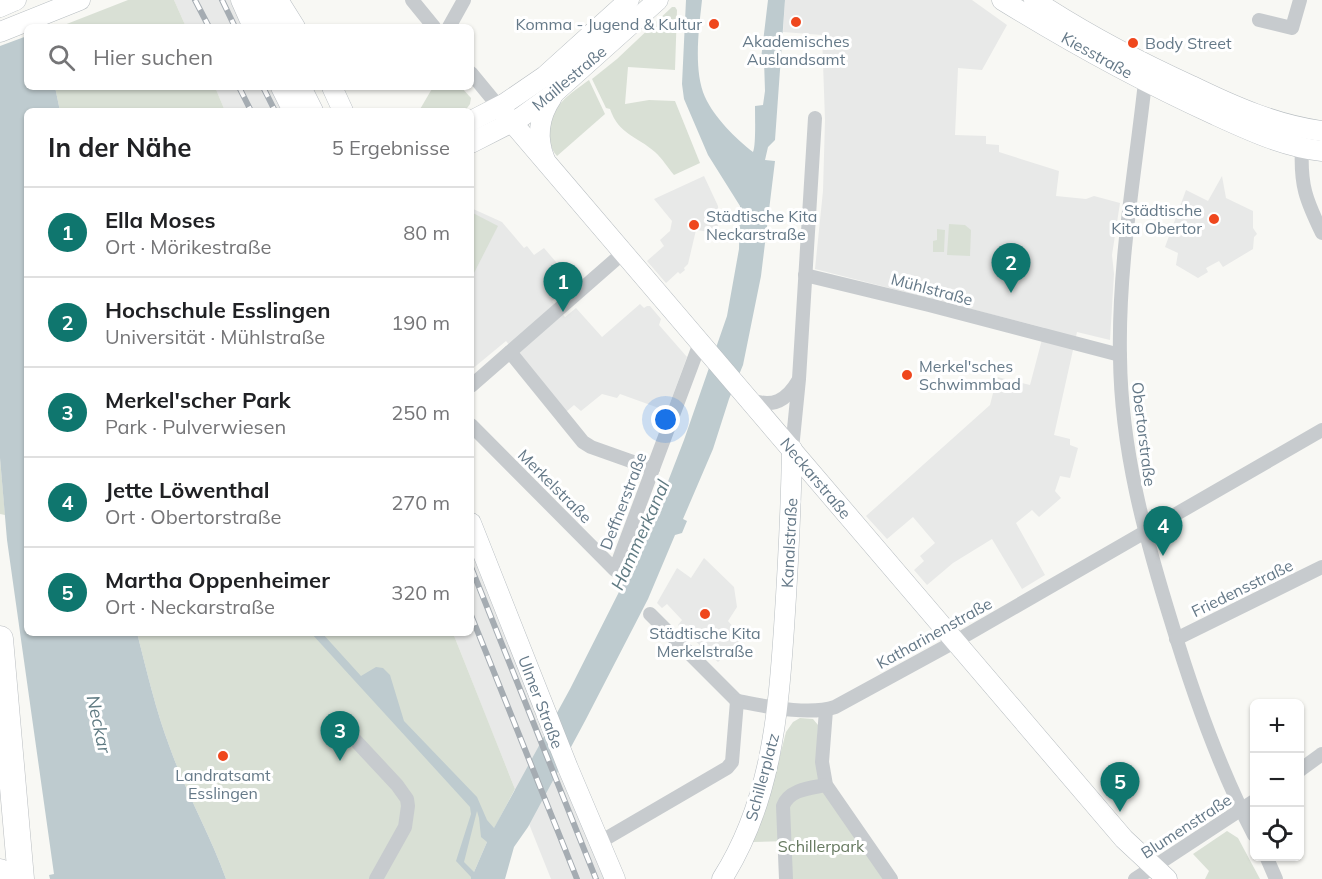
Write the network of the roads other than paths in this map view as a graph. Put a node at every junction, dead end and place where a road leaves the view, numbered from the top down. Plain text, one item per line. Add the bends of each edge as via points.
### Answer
1 (16, 0) edge
2 (80, 0) edge
3 (241, 0) edge
4 (259, 0) edge
5 (278, 0) edge
6 (412, 0) edge
7 (464, 0) edge
8 (629, 0) edge
9 (658, 0) edge
10 (1002, 0) edge
11 (1034, 0) edge
12 (1300, 0) edge
13 (0, 7) edge
14 (1260, 20) dead end
15 (252, 24) edge
16 (271, 24) edge
17 (293, 24) edge
18 (432, 24) edge
19 (451, 24) edge
20 (0, 32) edge
21 (474, 77) edge
22 (1146, 82) junction
23 (282, 90) edge
24 (302, 90) edge
25 (333, 90) edge
26 (554, 94) junction
27 (499, 107) junction
28 (291, 108) edge
29 (312, 108) edge
30 (342, 108) edge
31 (815, 118) dead end
32 (474, 120) edge
33 (511, 122) junction
34 (1282, 123) junction
35 (1322, 131) edge
36 (474, 140) edge
37 (1302, 148) junction
38 (1322, 151) edge
39 (547, 165) junction
40 (1322, 233) edge
41 (623, 253) junction
42 (805, 275) junction
43 (702, 345) junction
44 (510, 352) junction
45 (1120, 355) junction
46 (799, 379) junction
47 (474, 383) edge
48 (744, 393) junction
49 (474, 428) edge
50 (1322, 430) edge
51 (792, 449) junction
52 (653, 469) junction
53 (474, 531) edge
54 (1144, 531) junction
55 (1322, 567) edge
56 (615, 570) joint
57 (650, 614) dead end
58 (0, 639) edge
59 (1176, 639) junction
60 (956, 641) junction
61 (737, 701) junction
62 (778, 707) junction
63 (826, 710) junction
64 (343, 727) dead end
65 (1322, 754) edge
66 (1304, 767) edge
67 (826, 785) junction
68 (1250, 804) edge
69 (1241, 810) junction
70 (1250, 827) edge
71 (600, 842) junction
72 (1268, 861) edge
73 (0, 872) edge
74 (1160, 873) edge
75 (0, 879) edge
76 (21, 879) edge
77 (376, 879) edge
78 (615, 879) edge
79 (722, 879) edge
80 (786, 879) edge
81 (891, 879) edge
82 (1135, 879) edge
83 (1276, 879) edge

1 - 13 main road
2 - 20 main road
3 - 15 main road
4 - 16 main road
5 - 17 main road
6 - 18 street
7 - 19 street
8 - 27 main road, Maillestraße via 554,70
9 - 26 main road, Maillestraße
10 - 22 main road, Kiesstraße
11 - 34 main road, Kiesstraße via 1095,38 1178,80
12 - 14 street via 1292,28
21 - 27 street, Neckarstraße
22 - 37 main road, Kiesstraße
22 - 45 street, Obertorstraße via 1124,244
23 - 28 main road
24 - 29 main road
25 - 30 main road
26 - 33 main road, Maillestraße
26 - 39 main road via 540,125
27 - 32 main road, Maillestraße
27 - 33 main road, Neckarstraße
31 - 42 street, Kanalstraße
33 - 36 main road, Maillestraße
33 - 39 main road, Neckarstraße
34 - 35 main road, Kiesstraße
34 - 37 main road via 1295,132
35 - 37 main road via 1309,138
37 - 38 main road, Kiesstraße
37 - 40 street via 1304,192
39 - 41 main road, Neckarstraße
41 - 43 main road, Neckarstraße
41 - 44 street
42 - 45 street, Mühlstraße
42 - 46 street, Kanalstraße
43 - 48 main road, Neckarstraße
43 - 52 street, Deffnerstraße
44 - 47 street
44 - 52 street via 583,442
45 - 54 street, Obertorstraße via 1122,411
46 - 48 street via 780,401 766,404
46 - 51 street, Kanalstraße
48 - 51 main road, Neckarstraße
49 - 56 street, Merkelstraße
50 - 54 street, Katharinenstraße
51 - 60 main road, Neckarstraße
51 - 62 main road, Kanalstraße
52 - 56 street, Deffnerstraße
53 - 71 main road, Ulmer Straße
54 - 59 street, Obertorstraße
54 - 60 street, Katharinenstraße
55 - 59 street, Friedensstraße
57 - 61 street
58 - 76 highway
59 - 69 street, Obertorstraße via 1205,728
60 - 63 street, Katharinenstraße
60 - 74 main road, Neckarstraße via 1124,839
61 - 62 street, Katharinenstraße
61 - 71 street via 732,762 727,768
62 - 63 street, Katharinenstraße
62 - 79 main road, Schillerplatz via 762,787 741,845
63 - 67 street via 822,762
64 - 77 street via 407,799 405,827
65 - 66 street
67 - 80 street via 796,792 785,800
67 - 81 street
68 - 69 street, Blumenstraße
69 - 70 street, Obertorstraße
69 - 74 street, Blumenstraße
71 - 78 main road, Ulmer Straße
72 - 83 street
73 - 75 highway
74 - 82 street, Blumenstraße

